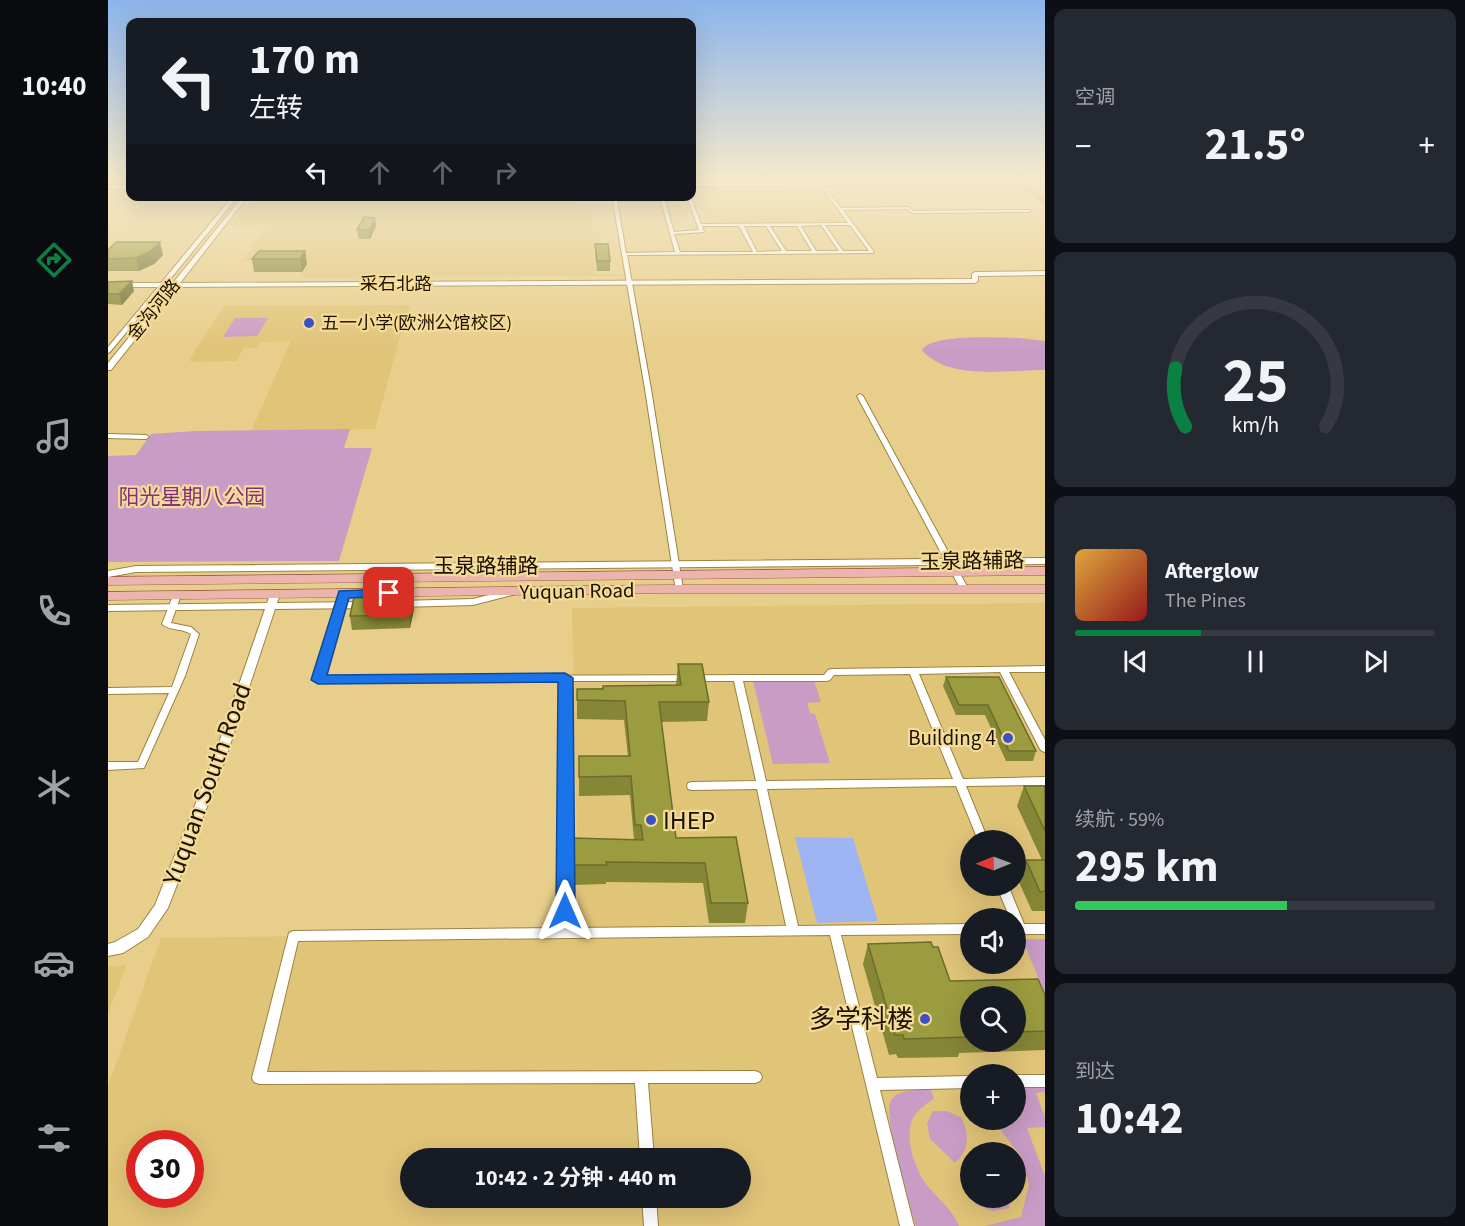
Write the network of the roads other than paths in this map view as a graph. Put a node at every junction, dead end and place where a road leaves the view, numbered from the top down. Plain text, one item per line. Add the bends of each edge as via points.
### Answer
1 (203, 235) edge
2 (214, 235) edge
3 (622, 235) edge
4 (673, 235) edge
5 (746, 235) edge
6 (774, 235) edge
7 (805, 235) edge
8 (830, 235) edge
9 (859, 235) edge
10 (842, 252) junction
11 (756, 253) junction
12 (784, 253) junction
13 (815, 253) junction
14 (625, 254) junction
15 (678, 254) junction
16 (1045, 273) edge
17 (629, 281) junction
18 (108, 283) edge
19 (163, 283) junction
20 (176, 283) junction
21 (108, 351) edge
22 (108, 368) edge
23 (860, 396) dead end
24 (108, 436) edge
25 (146, 437) dead end
26 (1045, 561) edge
27 (953, 566) junction
28 (676, 570) junction
29 (1045, 571) edge
30 (108, 574) edge
31 (108, 580) edge
32 (644, 583) junction
33 (680, 589) junction
34 (965, 590) junction
35 (1045, 591) edge
36 (512, 592) junction
37 (275, 594) junction
38 (177, 595) junction
39 (108, 596) edge
40 (341, 600) junction
41 (108, 608) edge
42 (171, 608) junction
43 (270, 608) junction
44 (1045, 669) edge
45 (1003, 670) junction
46 (913, 671) junction
47 (565, 678) junction
48 (738, 678) junction
49 (174, 690) junction
50 (108, 691) edge
51 (1045, 749) edge
52 (108, 766) edge
53 (1045, 781) edge
54 (959, 782) junction
55 (761, 785) junction
56 (692, 786) dead end
57 (979, 830) edge
58 (960, 929) edge
59 (1026, 929) edge
60 (1045, 929) edge
61 (793, 930) junction
62 (834, 930) junction
63 (565, 934) junction
64 (108, 950) edge
65 (641, 1077) junction
66 (755, 1077) dead end
67 (1045, 1081) edge
68 (960, 1082) edge
69 (1026, 1082) edge
70 (872, 1084) junction
71 (646, 1148) edge
72 (650, 1208) edge
73 (651, 1226) edge
74 (907, 1226) edge

1 - 19 street, 金沟河路
2 - 20 street, 金沟河路
3 - 14 street
4 - 15 street
5 - 11 street
6 - 12 street
7 - 13 street
8 - 10 street
9 - 10 street via 872,252
10 - 13 street
11 - 12 street
11 - 15 street
12 - 13 street
14 - 15 street
14 - 17 street
16 - 17 street, 采石北路 via 975,274 975,281
17 - 20 street, 采石北路
17 - 28 street
18 - 19 street, 采石北路
19 - 20 street, 采石北路
19 - 21 street, 金沟河路
20 - 22 street, 金沟河路
23 - 27 street
24 - 25 street
26 - 27 street, 玉泉路辅路
27 - 28 main road, Yuquan Road
27 - 29 main road, Yuquan Road
27 - 34 street
28 - 30 street, 玉泉路辅路 via 136,569
28 - 32 main road, Yuquan Road
28 - 33 street
31 - 32 main road, Yuquan Road
32 - 33 main road, Yuquan Road
32 - 36 main road, Yuquan Road
33 - 34 main road, Yuquan Road
34 - 35 main road, Yuquan Road
36 - 40 main road, Yuquan Road
36 - 40 street via 473,602 379,605
37 - 38 main road, Yuquan Road
37 - 40 main road, Yuquan Road
37 - 43 street, Yuquan South Road
38 - 39 main road, Yuquan Road
38 - 42 street
40 - 43 street
40 - 47 street via 318,680
41 - 42 street
42 - 43 street
42 - 49 street via 166,624 190,629 195,634
43 - 64 street, Yuquan South Road via 219,760 161,908 143,933
44 - 45 street
45 - 46 street
45 - 51 street
46 - 48 street via 831,672 827,678
46 - 54 street
47 - 48 street
47 - 63 street
48 - 55 street
49 - 50 street
49 - 52 street via 141,766
53 - 54 street
54 - 55 street
54 - 57 street
55 - 56 street
55 - 61 street
58 - 62 street
59 - 60 street
61 - 62 street
61 - 63 street
62 - 70 street
63 - 65 street via 293,936 259,1078
65 - 66 street
65 - 71 street
67 - 69 street
68 - 70 street
70 - 74 street
72 - 73 street

